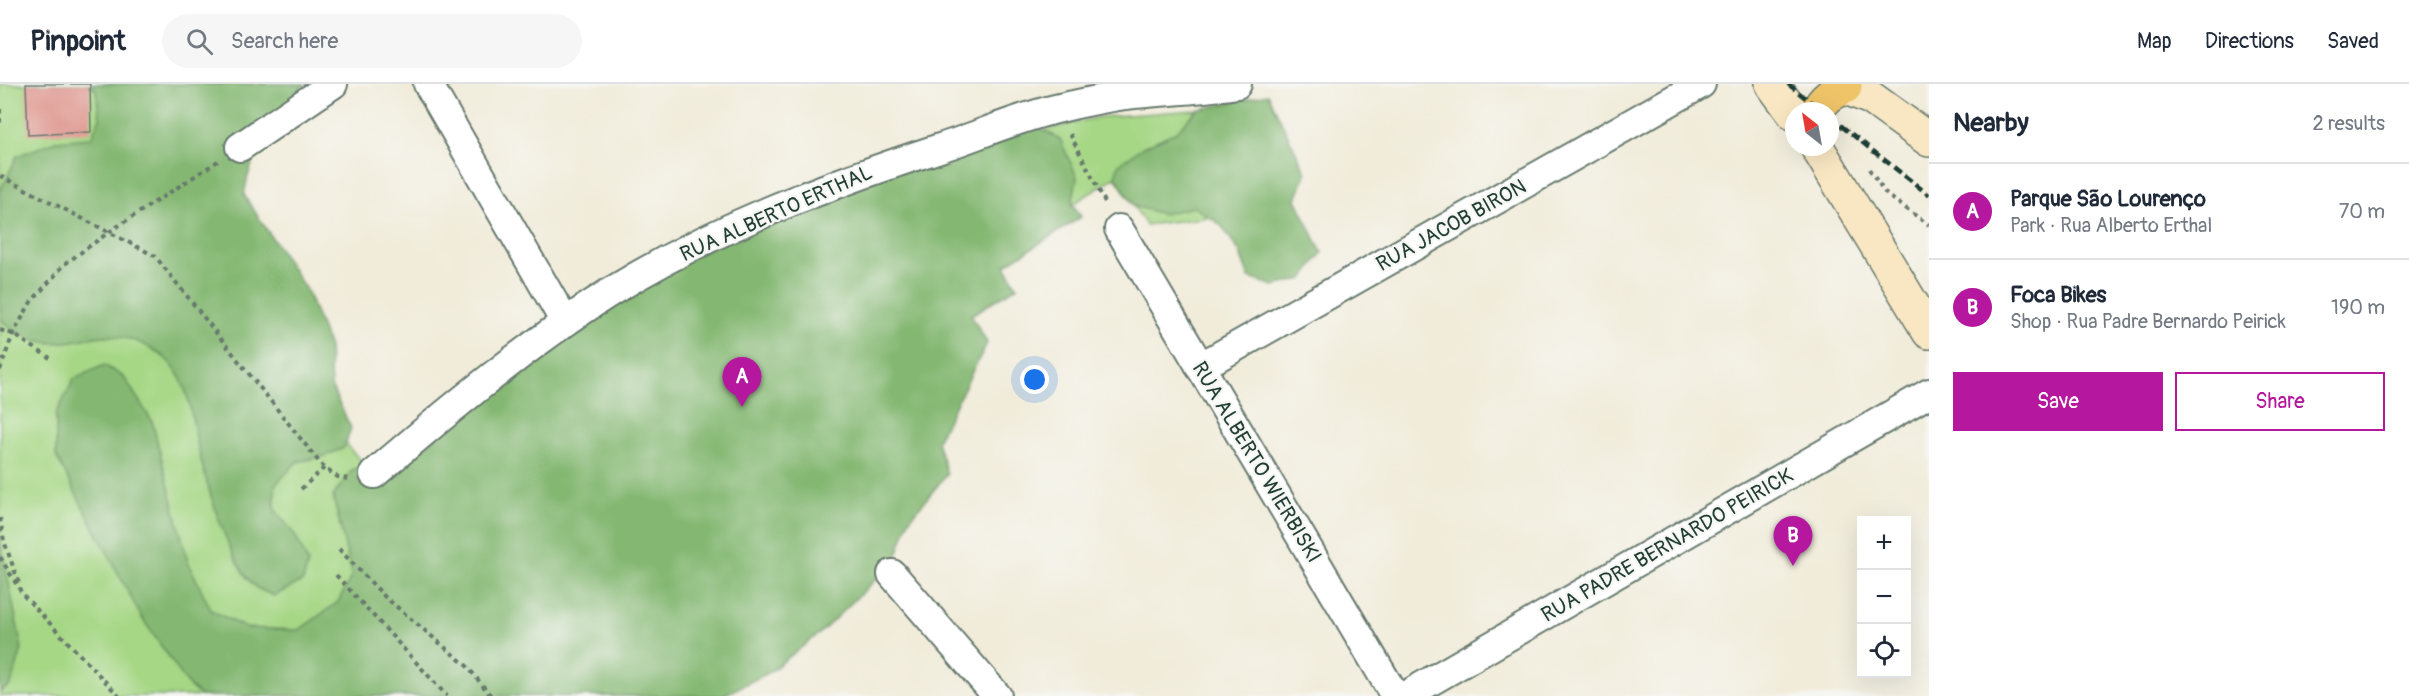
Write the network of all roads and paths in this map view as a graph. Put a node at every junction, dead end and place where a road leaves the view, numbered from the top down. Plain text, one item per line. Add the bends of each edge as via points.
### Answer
1 (333, 84) edge
2 (428, 84) edge
3 (1237, 84) edge
4 (1772, 84) edge
5 (1697, 85) edge
6 (1854, 88) edge
7 (1785, 102) edge
8 (1822, 102) edge
9 (0, 109) edge
10 (1057, 109) junction
11 (0, 126) edge
12 (1929, 140) edge
13 (240, 147) joint
14 (1822, 156) edge
15 (1867, 167) dead end
16 (0, 176) edge
17 (1929, 225) edge
18 (1119, 229) joint
19 (109, 232) junction
20 (565, 322) junction
21 (0, 330) edge
22 (1929, 332) edge
23 (13, 334) junction
24 (50, 358) dead end
25 (1200, 367) junction
26 (0, 370) edge
27 (1929, 393) edge
28 (324, 468) junction
29 (374, 474) joint
30 (301, 489) dead end
31 (0, 518) edge
32 (339, 549) dead end
33 (0, 557) edge
34 (892, 574) dead end
35 (336, 575) dead end
36 (23, 595) junction
37 (119, 696) edge
38 (447, 696) edge
39 (491, 696) edge
40 (997, 696) edge
41 (1395, 696) edge
42 (1405, 696) edge

1 - 13 street
2 - 20 street
3 - 10 street, RUA ALBERTO ERTHAL via 1124,95
4 - 7 main road
5 - 25 street, RUA JACOB BIRON
6 - 8 main road via 1831,93
6 - 12 main road
9 - 11 path
10 - 18 path
10 - 20 street, RUA ALBERTO ERTHAL via 875,169 751,219 678,255
13 - 19 path
14 - 22 main road
15 - 17 path via 1886,194
16 - 19 path
18 - 25 street, RUA ALBERTO WIERBISKI
19 - 23 path via 65,264 31,302
19 - 28 path via 155,256
20 - 29 street, RUA ALBERTO ERTHAL via 446,412
21 - 23 path
23 - 24 path
23 - 26 path
25 - 41 street, RUA ALBERTO WIERBISKI
27 - 42 street, RUA PADRE BERNARDO PEIRICK
28 - 29 path via 338,477 357,480
28 - 30 path
31 - 36 path
32 - 39 path via 385,597 468,666
33 - 36 path
34 - 40 street
35 - 38 path
36 - 37 path

